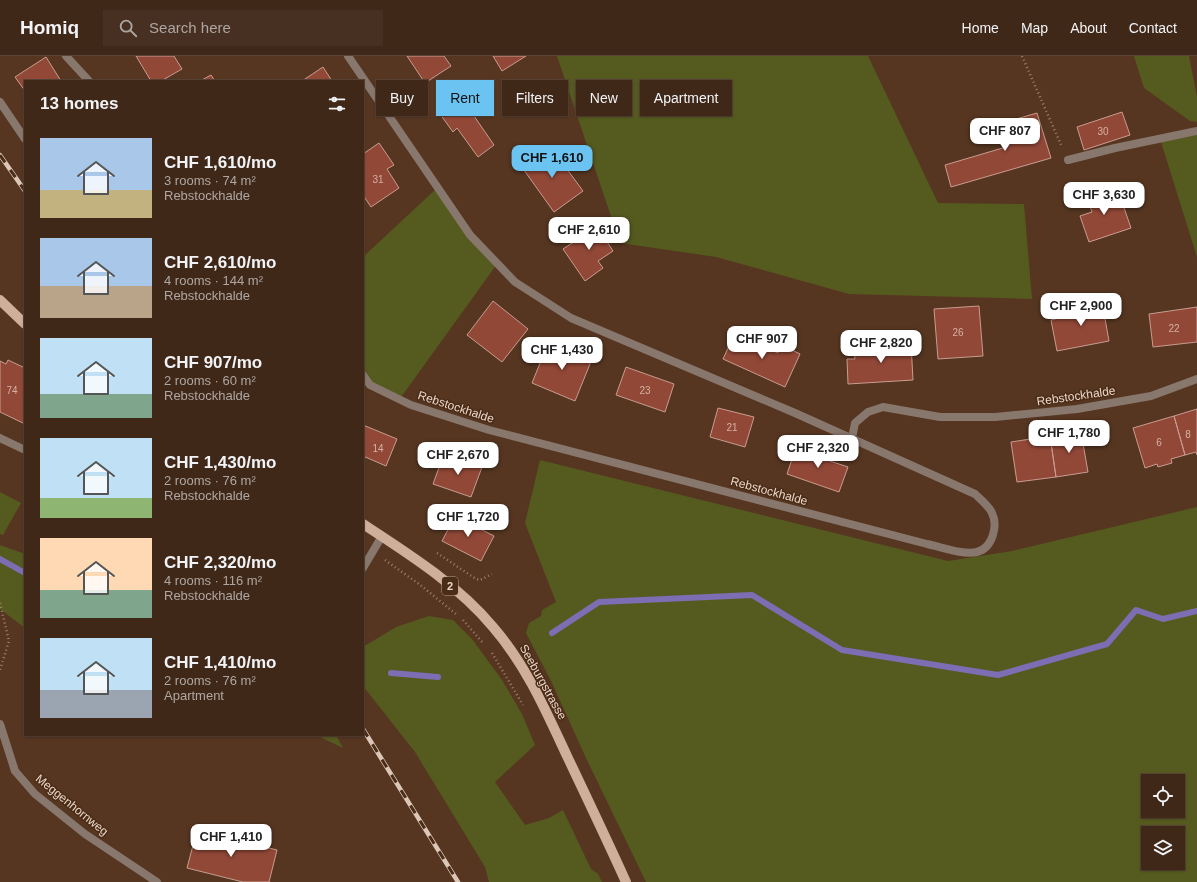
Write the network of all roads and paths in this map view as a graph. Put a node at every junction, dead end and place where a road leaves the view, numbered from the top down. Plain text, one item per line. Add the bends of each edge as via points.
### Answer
1 (66, 56) edge
2 (348, 56) edge
3 (1022, 56) edge
4 (88, 80) edge
5 (0, 102) edge
6 (1197, 131) edge
7 (24, 138) edge
8 (1068, 160) joint
9 (0, 300) edge
10 (24, 323) edge
11 (364, 376) edge
12 (1197, 379) edge
13 (0, 438) edge
14 (852, 438) junction
15 (24, 450) edge
16 (364, 525) edge
17 (382, 536) junction
18 (373, 552) junction
19 (364, 566) edge
20 (0, 603) edge
21 (485, 644) dead end
22 (490, 650) dead end
23 (0, 670) edge
24 (524, 706) dead end
25 (0, 724) edge
26 (157, 882) edge
27 (626, 882) edge

1 - 4 street
2 - 14 street, Rebstockhalde via 470,235 515,282 571,318
3 - 8 path
5 - 7 street
6 - 8 street
9 - 10 main road
11 - 14 street, Rebstockhalde via 370,385 411,405 489,430 962,552 978,552 990,543 995,528 992,512 975,494
12 - 14 street, Rebstockhalde via 1151,396 1077,409 995,418 940,417 883,407 868,412 855,424
13 - 15 street
16 - 17 main road, Seeburgstrasse / 2
17 - 18 street
17 - 27 main road, Seeburgstrasse / 2 via 468,601 494,628 522,665
18 - 19 street
18 - 21 path via 420,584 459,616
20 - 23 path via 9,641
22 - 24 path
25 - 26 street, Meggenhornweg via 15,772 35,794 85,834

